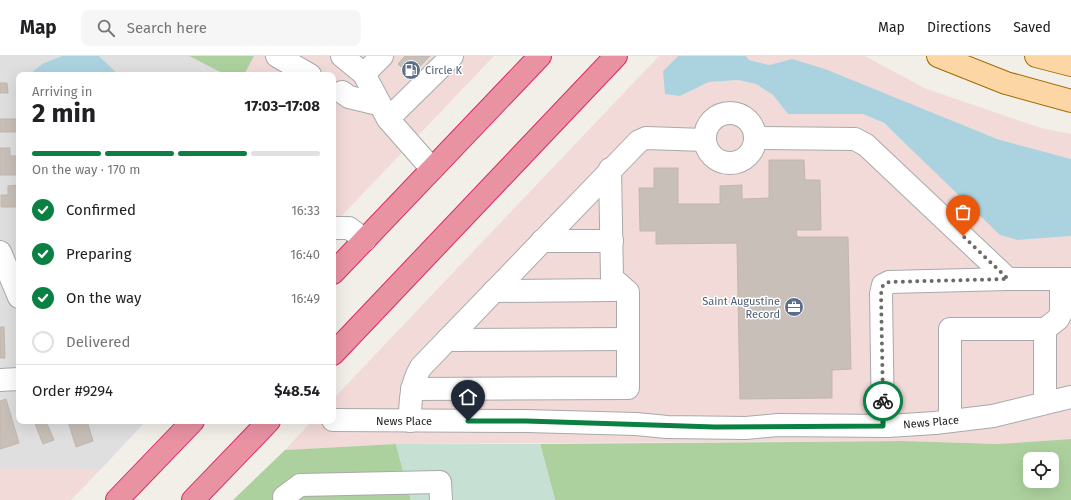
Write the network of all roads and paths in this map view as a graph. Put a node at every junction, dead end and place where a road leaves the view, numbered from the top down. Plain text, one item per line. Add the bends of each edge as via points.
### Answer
1 (277, 56) edge
2 (342, 56) edge
3 (382, 56) edge
4 (540, 56) edge
5 (616, 56) edge
6 (938, 56) edge
7 (1036, 56) edge
8 (447, 58) edge
9 (1071, 65) edge
10 (305, 72) edge
11 (364, 74) junction
12 (342, 92) dead end
13 (1071, 101) edge
14 (383, 111) junction
15 (755, 138) junction
16 (705, 140) junction
17 (432, 169) junction
18 (610, 169) junction
19 (336, 228) edge
20 (365, 240) junction
21 (542, 241) junction
22 (612, 241) junction
23 (0, 252) edge
24 (336, 270) edge
25 (1008, 279) junction
26 (1066, 279) edge
27 (620, 284) junction
28 (16, 290) edge
29 (494, 291) junction
30 (1045, 329) junction
31 (628, 339) junction
32 (447, 340) junction
33 (336, 351) edge
34 (16, 379) edge
35 (0, 380) edge
36 (412, 389) junction
37 (1071, 397) edge
38 (1045, 402) junction
39 (336, 420) edge
40 (410, 420) junction
41 (950, 421) junction
42 (190, 424) edge
43 (266, 424) edge
44 (883, 426) junction
45 (117, 500) edge
46 (193, 500) edge
47 (287, 500) edge
48 (441, 500) edge

1 - 10 street
2 - 11 street
3 - 11 street
4 - 17 highway
5 - 33 highway
6 - 13 main road via 1006,83
7 - 9 main road
8 - 14 street
11 - 14 street
12 - 14 street
14 - 17 street
15 - 16 street via 750,154 743,159 727,163 712,155
15 - 16 street via 750,123 744,117 729,113 714,118 709,124
15 - 25 street via 856,139 866,145
16 - 18 street via 646,138 639,141
17 - 20 highway
18 - 21 street
18 - 22 street
19 - 20 street via 349,228
20 - 24 highway
21 - 22 street
21 - 29 street
22 - 27 street via 612,278
23 - 28 street
25 - 26 street
25 - 44 street via 889,282 883,285
26 - 30 street via 1061,313 1058,319
27 - 29 street via 614,290
27 - 31 street via 628,292
29 - 32 street
30 - 38 street
30 - 41 street via 950,329
31 - 32 street
31 - 36 street via 628,388
32 - 36 street via 421,367
34 - 35 street
36 - 40 street
37 - 38 street, News Place
38 - 41 street, News Place via 994,416
39 - 40 street, News Place
40 - 44 street, News Place via 722,428 778,425
41 - 44 street, News Place
42 - 45 highway
43 - 46 highway
47 - 48 street via 284,497 300,484 440,482

